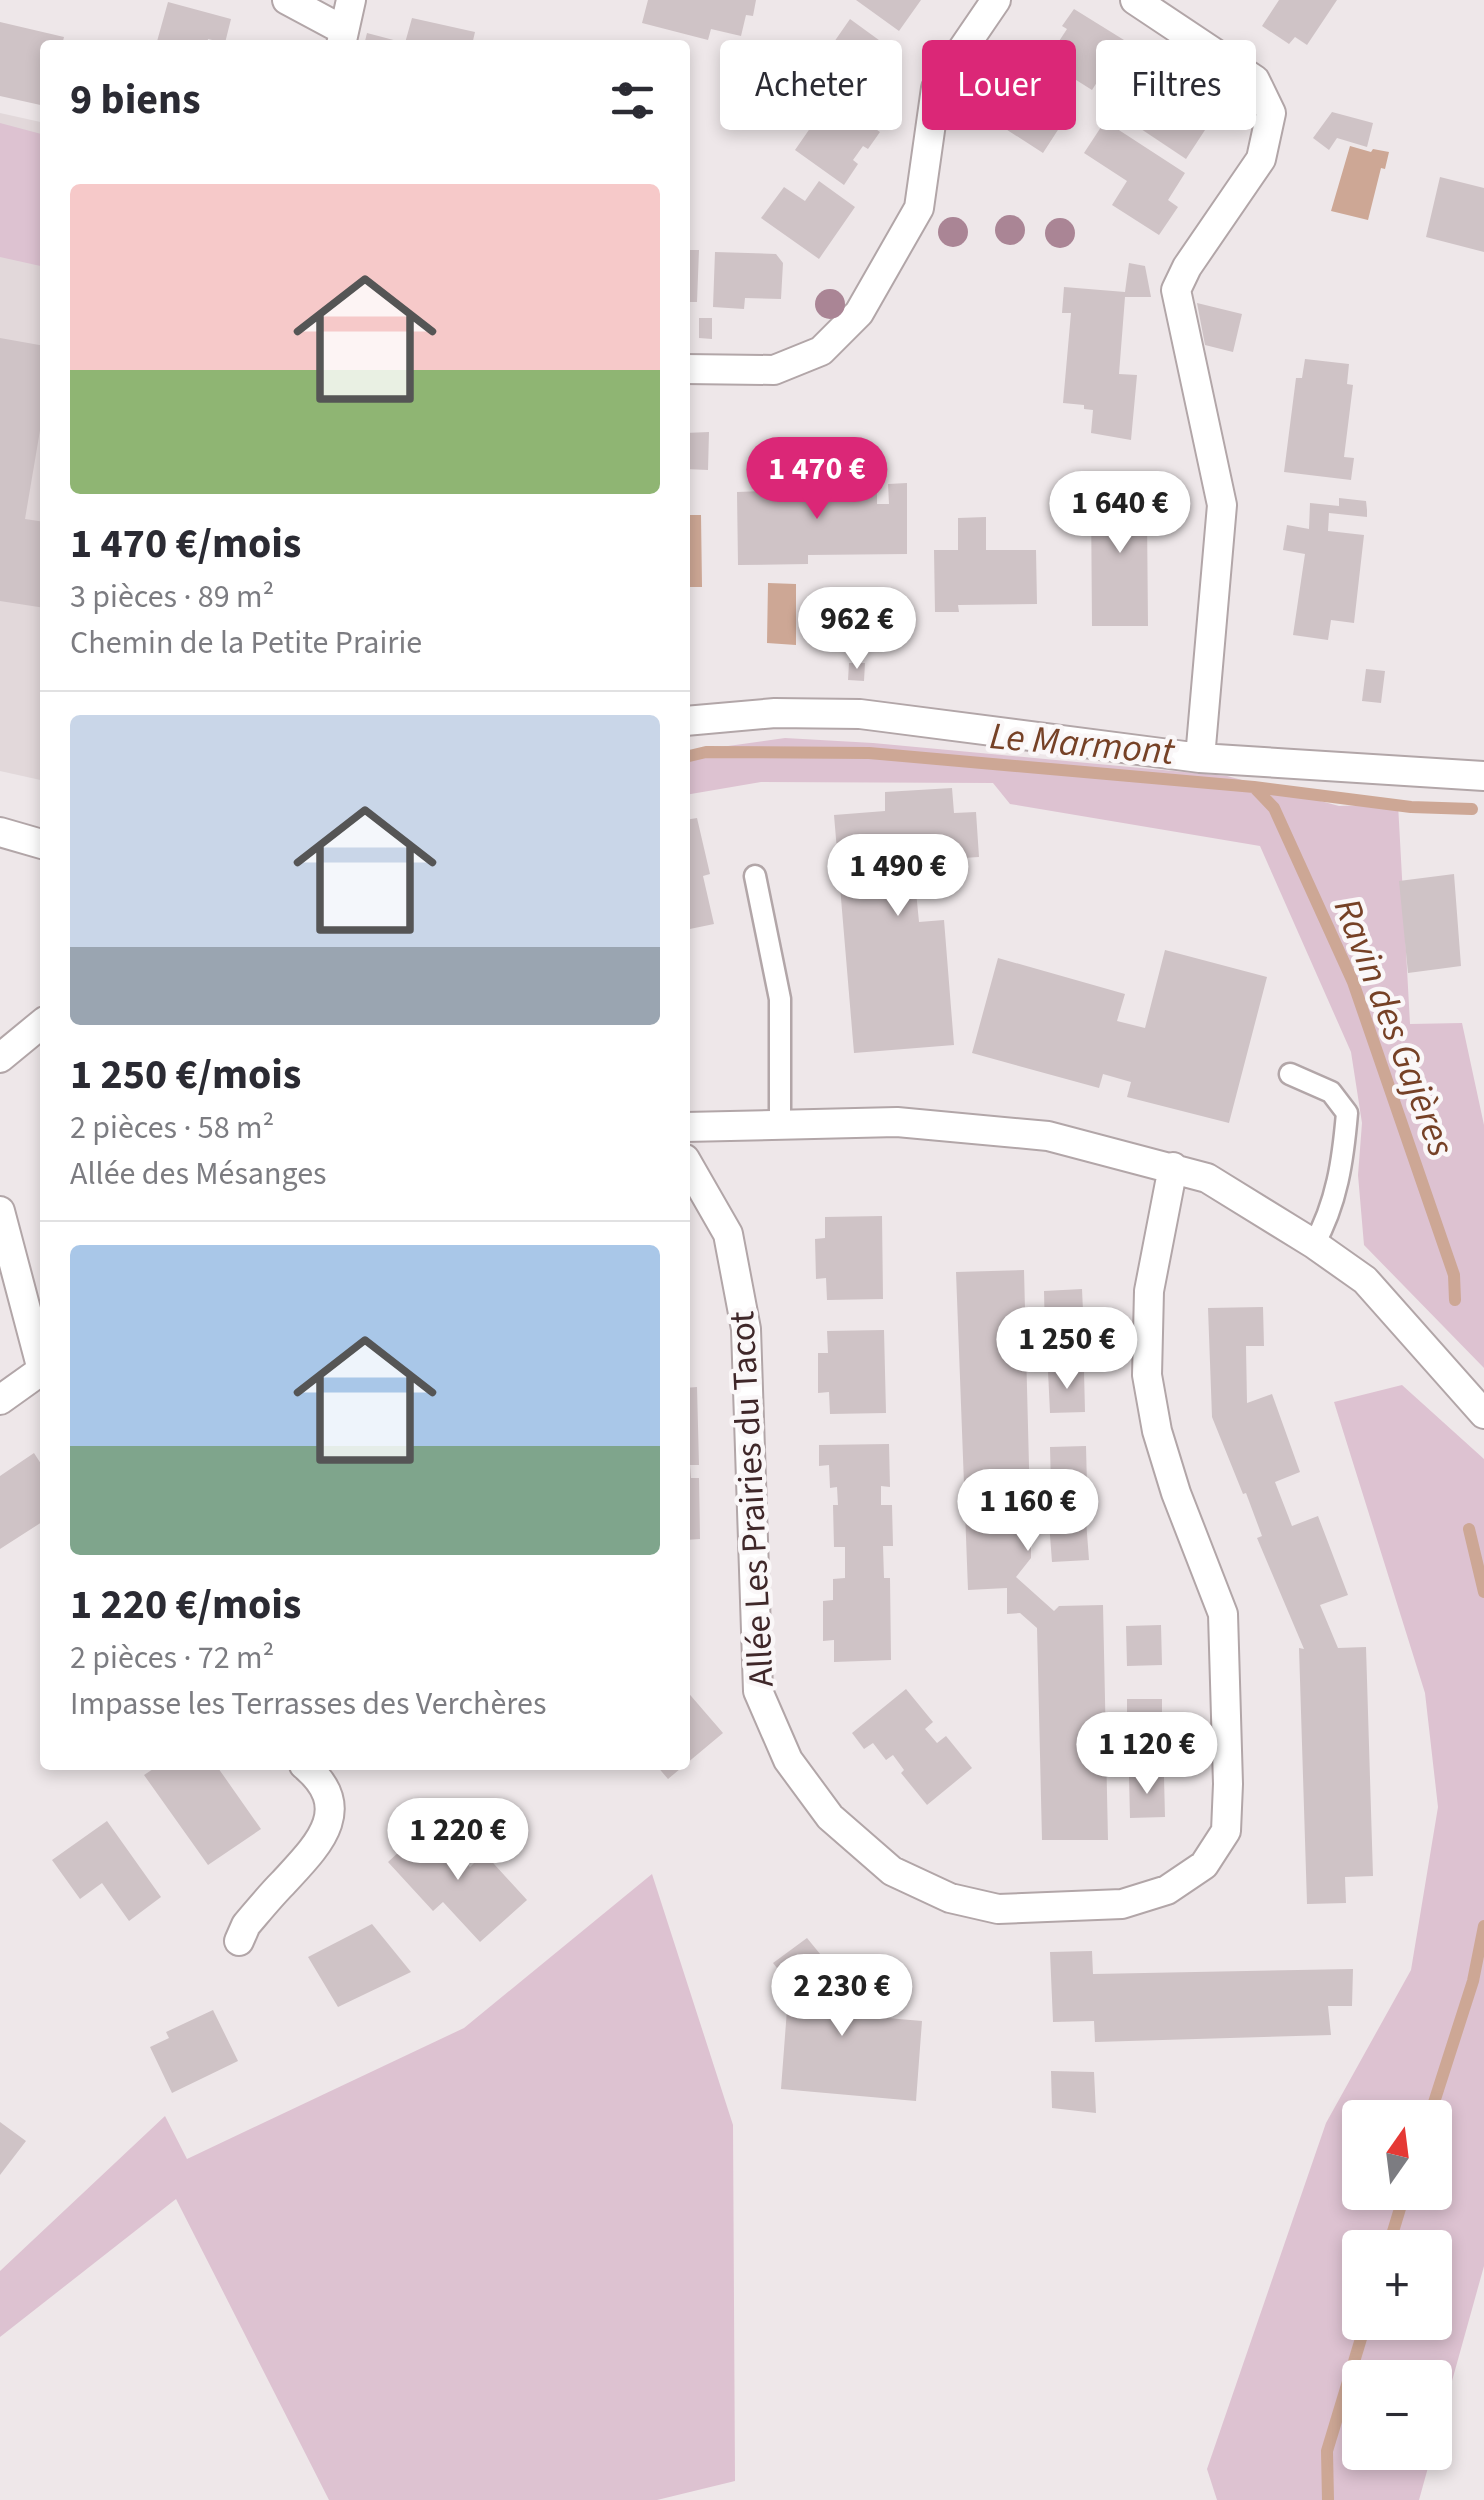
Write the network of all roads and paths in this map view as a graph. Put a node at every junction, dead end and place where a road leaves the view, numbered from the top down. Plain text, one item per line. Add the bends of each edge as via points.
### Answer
1 (287, 0) edge
2 (351, 0) edge
3 (996, 0) edge
4 (1134, 0) edge
5 (342, 38) edge
6 (690, 368) edge
7 (690, 721) edge
8 (1200, 758) junction
9 (1484, 776) edge
10 (0, 832) edge
11 (40, 844) edge
12 (755, 876) dead end
13 (40, 1024) edge
14 (0, 1058) edge
15 (1290, 1074) dead end
16 (780, 1125) junction
17 (690, 1127) edge
18 (1173, 1167) junction
19 (690, 1169) edge
20 (0, 1211) edge
21 (1314, 1244) junction
22 (40, 1361) edge
23 (40, 1374) edge
24 (0, 1400) edge
25 (1484, 1414) edge
26 (310, 1770) edge
27 (239, 1941) dead end

1 - 5 street
2 - 5 street
3 - 6 street via 936,88 919,208 859,313 820,351 774,370
4 - 8 street via 1255,80 1271,113 1261,159 1176,290 1222,505
7 - 8 street via 860,714
8 - 9 street
10 - 11 street
12 - 16 lane via 780,999
13 - 14 street
15 - 21 lane via 1331,1092 1347,1113 1329,1218
16 - 17 street
16 - 18 street via 896,1122 1048,1136
18 - 19 street, Allée Les Prairies du Tacot via 1150,1291 1148,1376 1156,1432 1223,1614 1226,1831 1204,1865 1167,1890 1122,1904 998,1910 950,1898 892,1871 830,1818 788,1760 758,1691 746,1329 728,1234
18 - 21 street via 1207,1178
20 - 22 street
21 - 25 street via 1364,1280
23 - 24 street
26 - 27 street via 329,1796 322,1840

